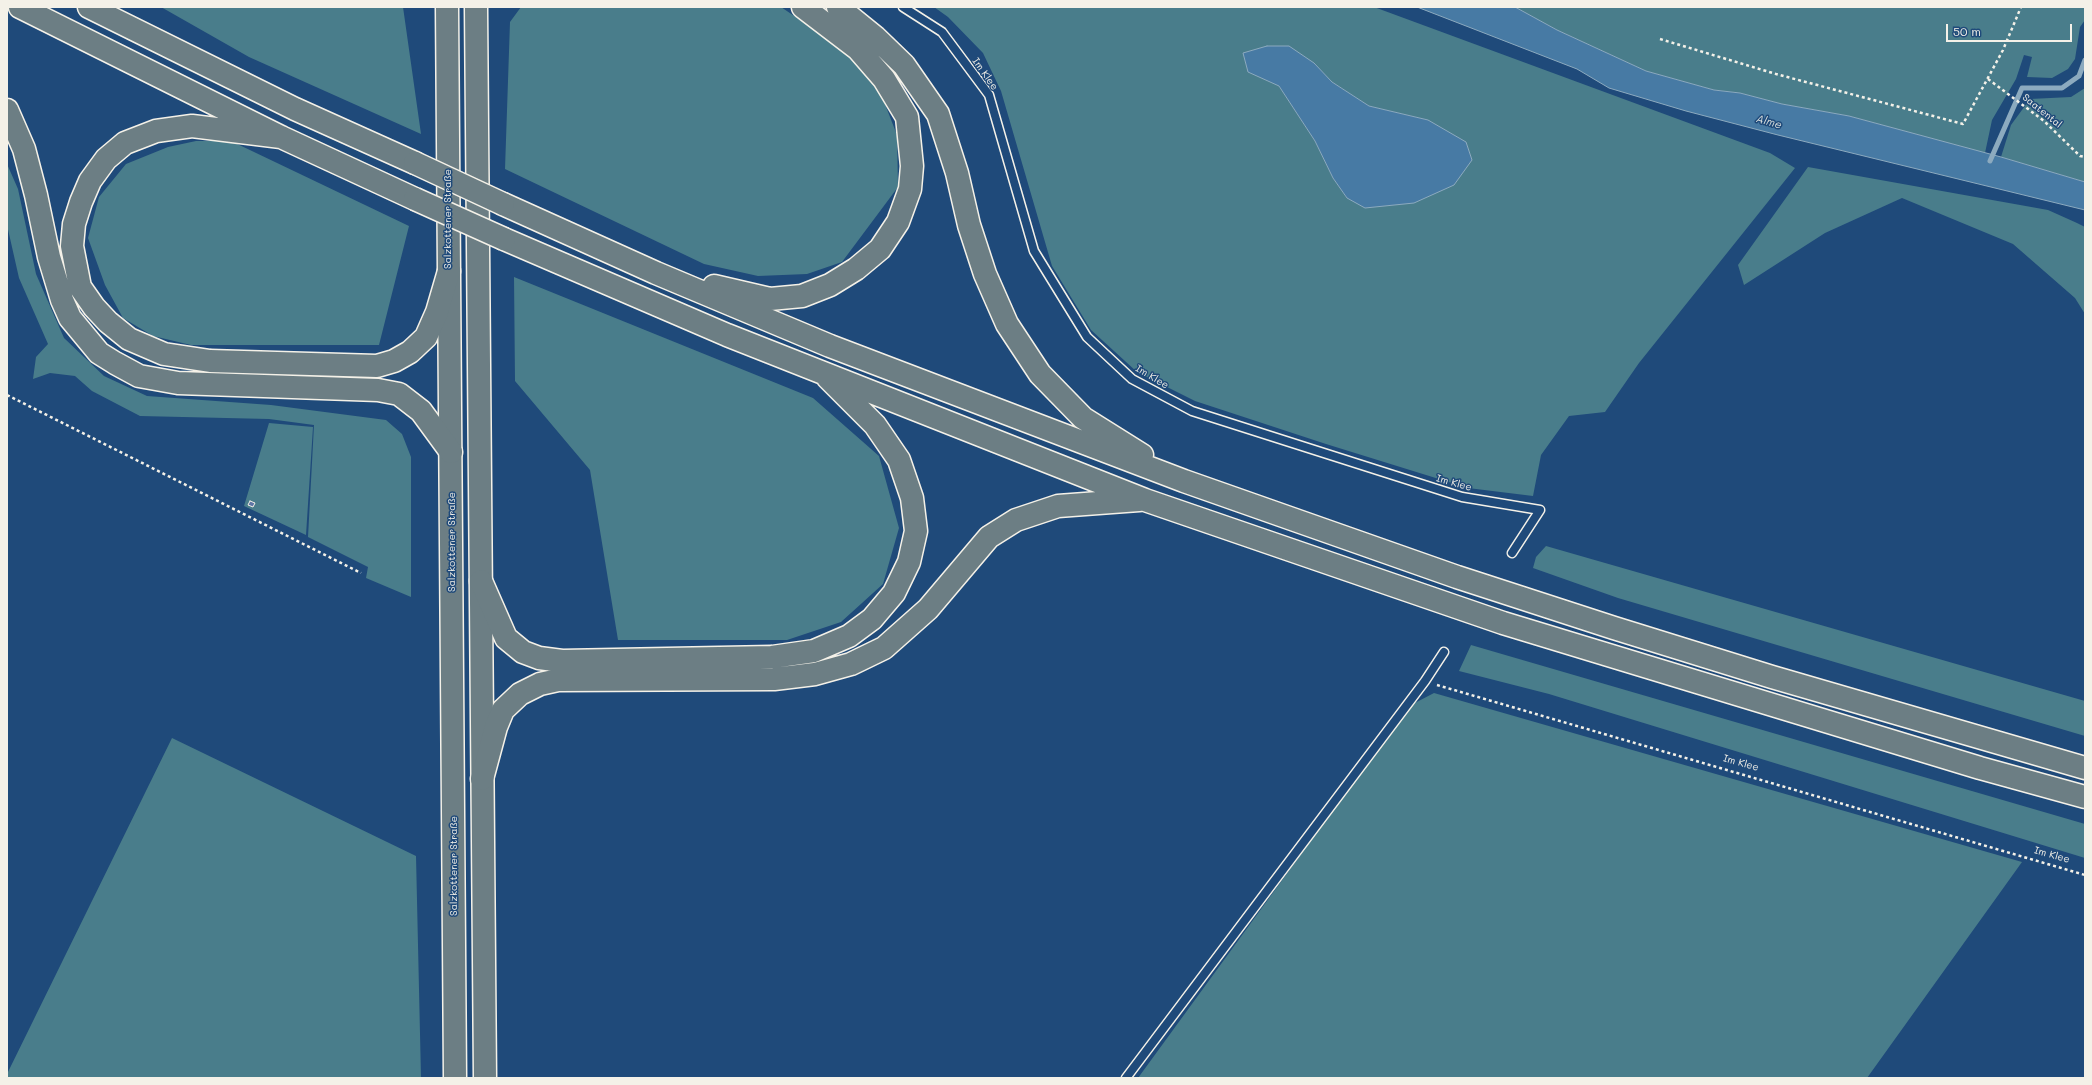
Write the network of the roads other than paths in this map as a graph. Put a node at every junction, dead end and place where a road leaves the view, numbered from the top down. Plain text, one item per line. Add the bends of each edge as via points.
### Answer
1 (20, 7) edge
2 (89, 7) edge
3 (125, 7) edge
4 (447, 7) edge
5 (476, 7) edge
6 (803, 7) edge
7 (838, 7) edge
8 (903, 7) edge
9 (177, 52) junction
10 (7, 110) edge
11 (280, 137) junction
12 (449, 271) junction
13 (656, 273) junction
14 (821, 372) junction
15 (451, 452) junction
16 (1184, 481) junction
17 (1145, 500) junction
18 (1512, 553) dead end
19 (481, 581) junction
20 (1444, 652) dead end
21 (2085, 768) edge
22 (482, 779) junction
23 (2085, 797) edge
24 (455, 1078) edge
25 (485, 1078) edge
26 (1126, 1078) edge

1 - 11 highway
2 - 9 highway
3 - 9 highway
4 - 12 highway, Salzkottener Straße
5 - 19 highway
6 - 13 highway via 858,49 884,80 907,117 912,166 910,189 898,222 880,249 856,269 830,285 802,296 770,298
7 - 16 highway via 904,65 938,114 985,274 1007,324 1040,374 1083,418
8 - 18 lane, Im Klee via 942,32 989,95 1034,251 1087,337 1132,379 1192,411 1462,497 1540,510
9 - 13 highway, bridge
10 - 15 highway via 24,149 49,257 62,300 70,318 100,353 139,376 178,384 378,390 399,394 421,411
11 - 12 highway via 192,126 156,131 125,143 106,159 90,181 81,202 74,224 72,246 80,287 108,322 129,339 170,355 210,361 377,366 394,361 410,352 426,337 437,312
11 - 14 highway, bridge via 504,239 727,335
12 - 15 highway, Salzkottener Straße
13 - 16 highway via 838,349
14 - 17 highway
14 - 19 highway via 875,424 899,460 912,498 916,531 909,562 894,593 872,619 849,636 814,652 772,657 562,661 539,658 523,652 506,638
15 - 24 highway, Salzkottener Straße
16 - 21 highway via 1458,577 1614,628
17 - 22 highway via 1058,506 1016,520 989,537 928,609 884,648 851,664 815,674 774,680 558,680 540,684 520,694 503,710
17 - 23 highway via 1503,623 1980,768
19 - 22 highway
20 - 26 lane via 1425,681
22 - 25 highway

